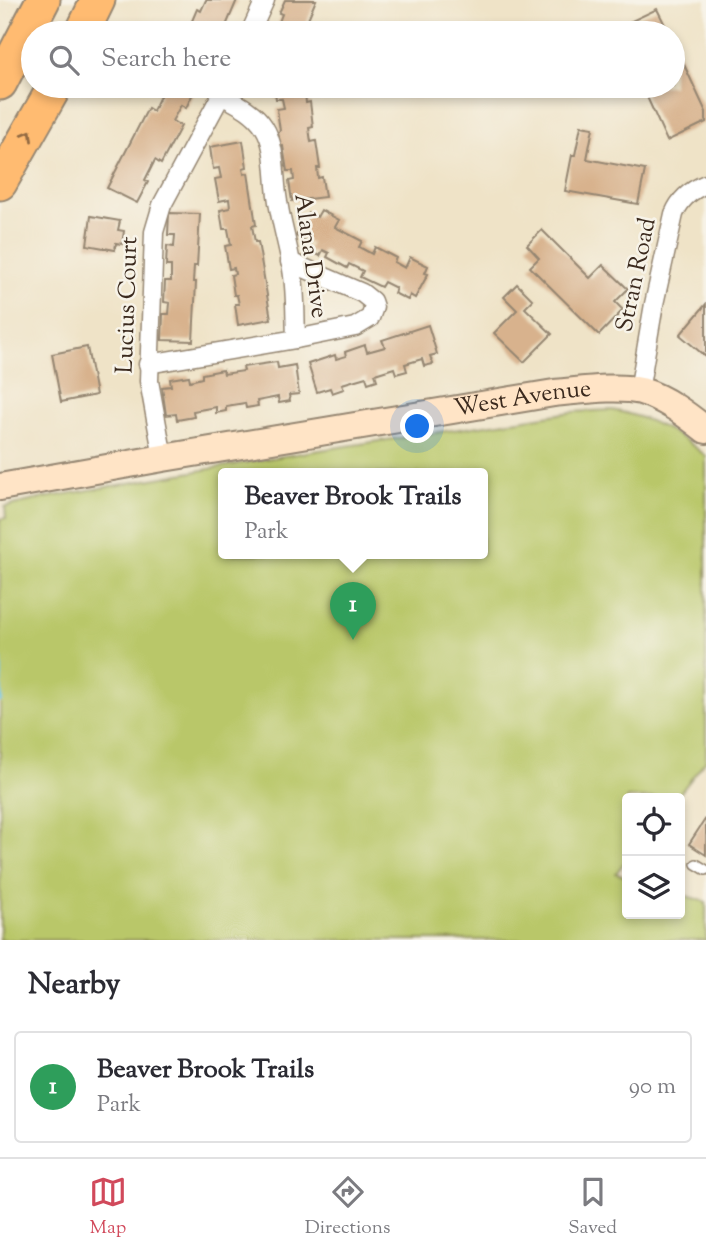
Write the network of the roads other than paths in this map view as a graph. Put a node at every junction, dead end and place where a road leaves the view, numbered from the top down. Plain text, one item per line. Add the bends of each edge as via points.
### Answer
1 (43, 0) edge
2 (97, 0) edge
3 (265, 0) edge
4 (32, 21) edge
5 (87, 21) edge
6 (255, 21) edge
7 (21, 42) edge
8 (0, 83) edge
9 (48, 98) edge
10 (219, 98) edge
11 (232, 98) edge
12 (0, 183) edge
13 (706, 184) edge
14 (290, 262) junction
15 (296, 339) junction
16 (148, 364) junction
17 (639, 391) junction
18 (706, 430) edge
19 (163, 458) junction
20 (0, 487) edge
21 (696, 864) dead end
22 (706, 870) edge

1 - 4 highway
2 - 5 highway
3 - 6 street
7 - 8 highway
12 -> 9 highway
10 - 16 street, Lucius Court via 162,205 153,232
11 - 14 street, Alana Drive via 264,127
13 - 17 street, Stran Road via 685,197 674,214
14 - 15 street, Alana Drive
14 - 15 street via 362,293 374,307 370,318 355,327
15 - 16 street, Alana Drive
16 - 19 street, Lucius Court
17 - 18 street, West Avenue via 666,402
17 - 19 street, West Avenue via 554,393
19 - 20 street, West Avenue
21 - 22 lane

